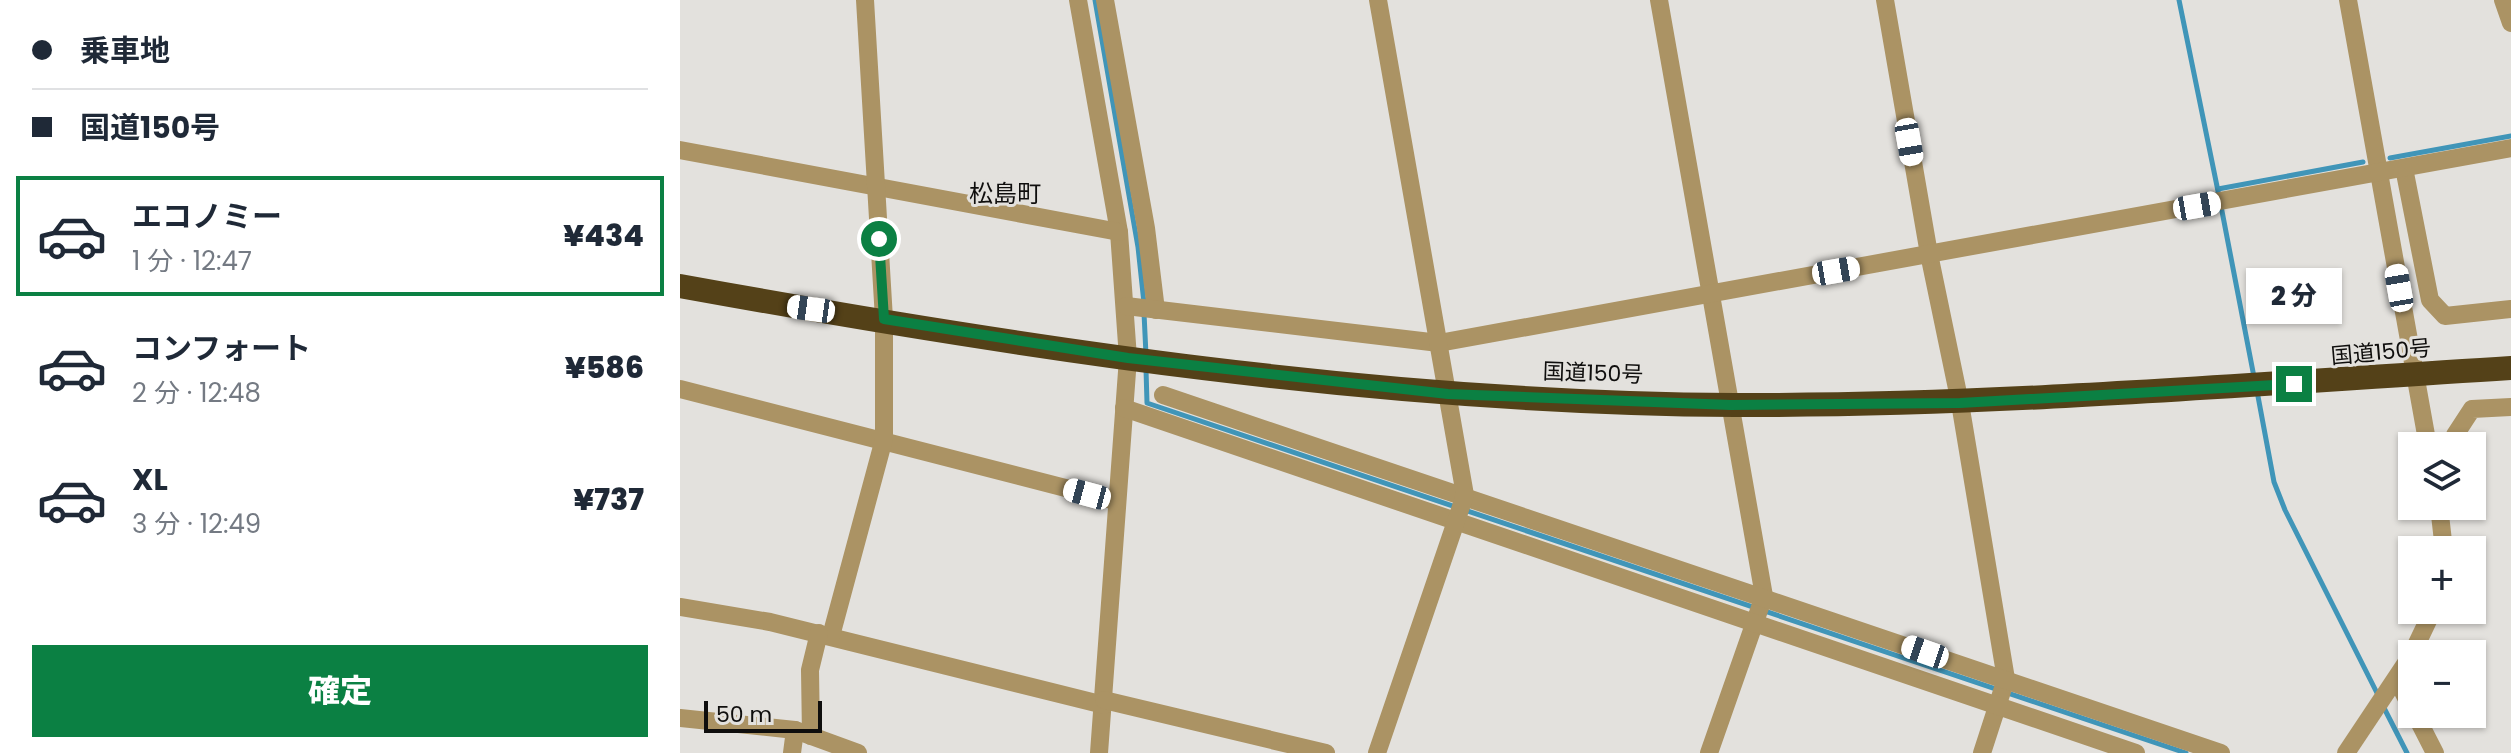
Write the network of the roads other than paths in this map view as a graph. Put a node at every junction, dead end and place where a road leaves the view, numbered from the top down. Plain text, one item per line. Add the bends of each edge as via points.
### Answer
1 (865, 0) edge
2 (1078, 0) edge
3 (1105, 0) edge
4 (1378, 0) edge
5 (1659, 0) edge
6 (1885, 0) edge
7 (2348, 0) edge
8 (2503, 0) edge
9 (2511, 23) edge
10 (2511, 148) edge
11 (680, 150) edge
12 (2404, 168) junction
13 (2379, 172) junction
14 (875, 186) junction
15 (1119, 232) junction
16 (1929, 254) junction
17 (680, 286) edge
18 (1712, 293) junction
19 (1126, 306) junction
20 (2511, 309) edge
21 (1156, 310) junction
22 (884, 319) junction
23 (1439, 343) junction
24 (1128, 358) junction
25 (2511, 368) edge
26 (2415, 374) junction
27 (680, 389) edge
28 (1448, 394) junction
29 (1163, 395) dead end
30 (1960, 403) junction
31 (1731, 405) junction
32 (2511, 407) edge
33 (1124, 408) junction
34 (1223, 415) junction
35 (2425, 432) edge
36 (2457, 432) edge
37 (884, 439) junction
38 (1214, 439) junction
39 (1465, 495) junction
40 (1116, 501) junction
41 (1457, 521) junction
42 (1764, 596) junction
43 (680, 607) edge
44 (1755, 621) junction
45 (825, 635) junction
46 (2398, 678) edge
47 (2006, 679) junction
48 (2395, 683) junction
49 (2398, 688) edge
50 (1104, 703) junction
51 (1997, 705) junction
52 (680, 718) edge
53 (2422, 728) edge
54 (803, 733) junction
55 (792, 753) edge
56 (858, 753) edge
57 (1099, 753) edge
58 (1323, 753) edge
59 (1377, 753) edge
60 (1709, 753) edge
61 (1982, 753) edge
62 (2136, 753) edge
63 (2221, 753) edge
64 (2346, 753) edge
65 (2435, 753) edge

1 - 14 street
2 - 15 street
3 - 21 street
4 - 23 street
5 - 18 street
6 - 16 street
7 - 13 street
8 - 9 street
10 - 12 street
11 - 14 street
12 - 13 street
12 - 20 street via 2430,300 2445,316
13 - 16 street
13 - 26 street
14 - 15 street
14 - 22 street
15 - 19 street
16 - 18 street
16 - 30 street
17 - 22 highway, 国道150号
18 - 23 street
18 - 31 street
19 - 21 street
19 - 24 street
21 - 23 street
22 - 24 highway, 国道150号
22 - 37 street
23 - 28 street
24 - 28 highway, 国道150号
24 - 33 street
25 - 26 highway, 国道150号
26 - 30 highway, 国道150号
26 - 35 street
27 - 37 street
28 - 31 highway, 国道150号
28 - 39 street
29 - 34 street
30 - 31 highway, 国道150号
30 - 47 street
31 - 42 street
32 - 36 street via 2472,409
33 - 38 street
33 - 40 street
34 - 38 street
34 - 39 street
37 - 40 street
37 - 45 street
38 - 41 street
39 - 41 street
39 - 42 street
40 - 50 street
41 - 44 street
41 - 59 street
42 - 44 street
42 - 47 street
43 - 45 street
44 - 51 street
44 - 60 street
45 - 50 street
45 - 54 street via 810,670
46 - 48 street
47 - 51 street
47 - 63 street
48 - 49 street
48 - 64 street
50 - 57 street
50 - 58 street
51 - 61 street
51 - 62 street
52 - 54 street
53 - 65 street
54 - 55 street
54 - 56 street

